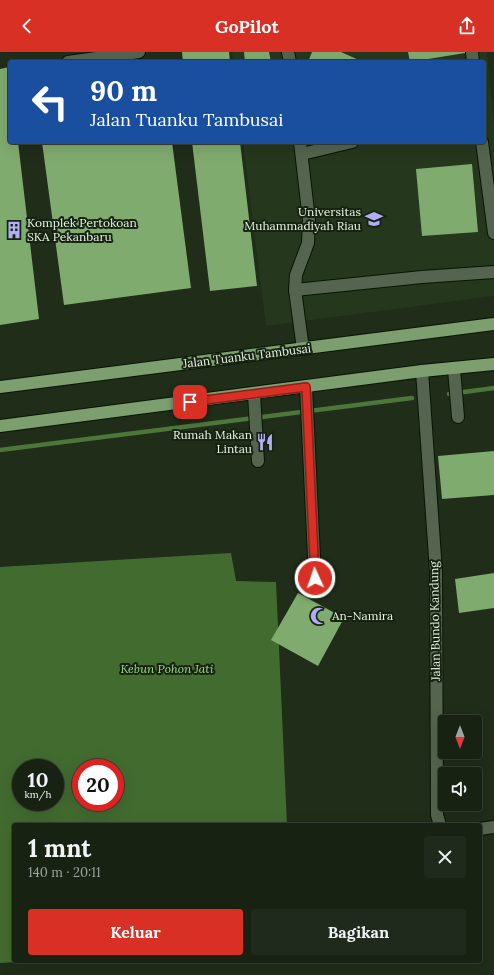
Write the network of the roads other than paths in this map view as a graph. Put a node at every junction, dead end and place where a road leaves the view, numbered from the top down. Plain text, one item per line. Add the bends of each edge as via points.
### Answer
1 (138, 52) edge
2 (82, 60) edge
3 (335, 144) edge
4 (482, 144) edge
5 (301, 148) edge
6 (494, 234) edge
7 (494, 272) edge
8 (295, 290) junction
9 (494, 324) edge
10 (303, 349) junction
11 (494, 364) edge
12 (454, 369) junction
13 (422, 371) junction
14 (0, 387) edge
15 (306, 387) junction
16 (254, 394) junction
17 (458, 417) dead end
18 (0, 426) edge
19 (258, 461) dead end
20 (315, 578) dead end
21 (439, 823) edge
22 (494, 827) edge
23 (482, 829) edge

1 - 2 street
3 - 5 street
4 - 6 street
5 - 8 street via 309,220 308,243 296,275
7 - 8 street
8 - 10 street
9 - 10 main road, Jalan Tuanku Tambusai
10 - 14 main road, Jalan Tuanku Tambusai
11 - 12 main road
12 - 13 main road
12 - 17 street
13 - 15 main road
13 - 21 street, Jalan Bundo Kandung via 436,572 437,815
15 - 16 main road
15 - 20 street
16 - 18 main road
16 - 19 street
22 - 23 street

